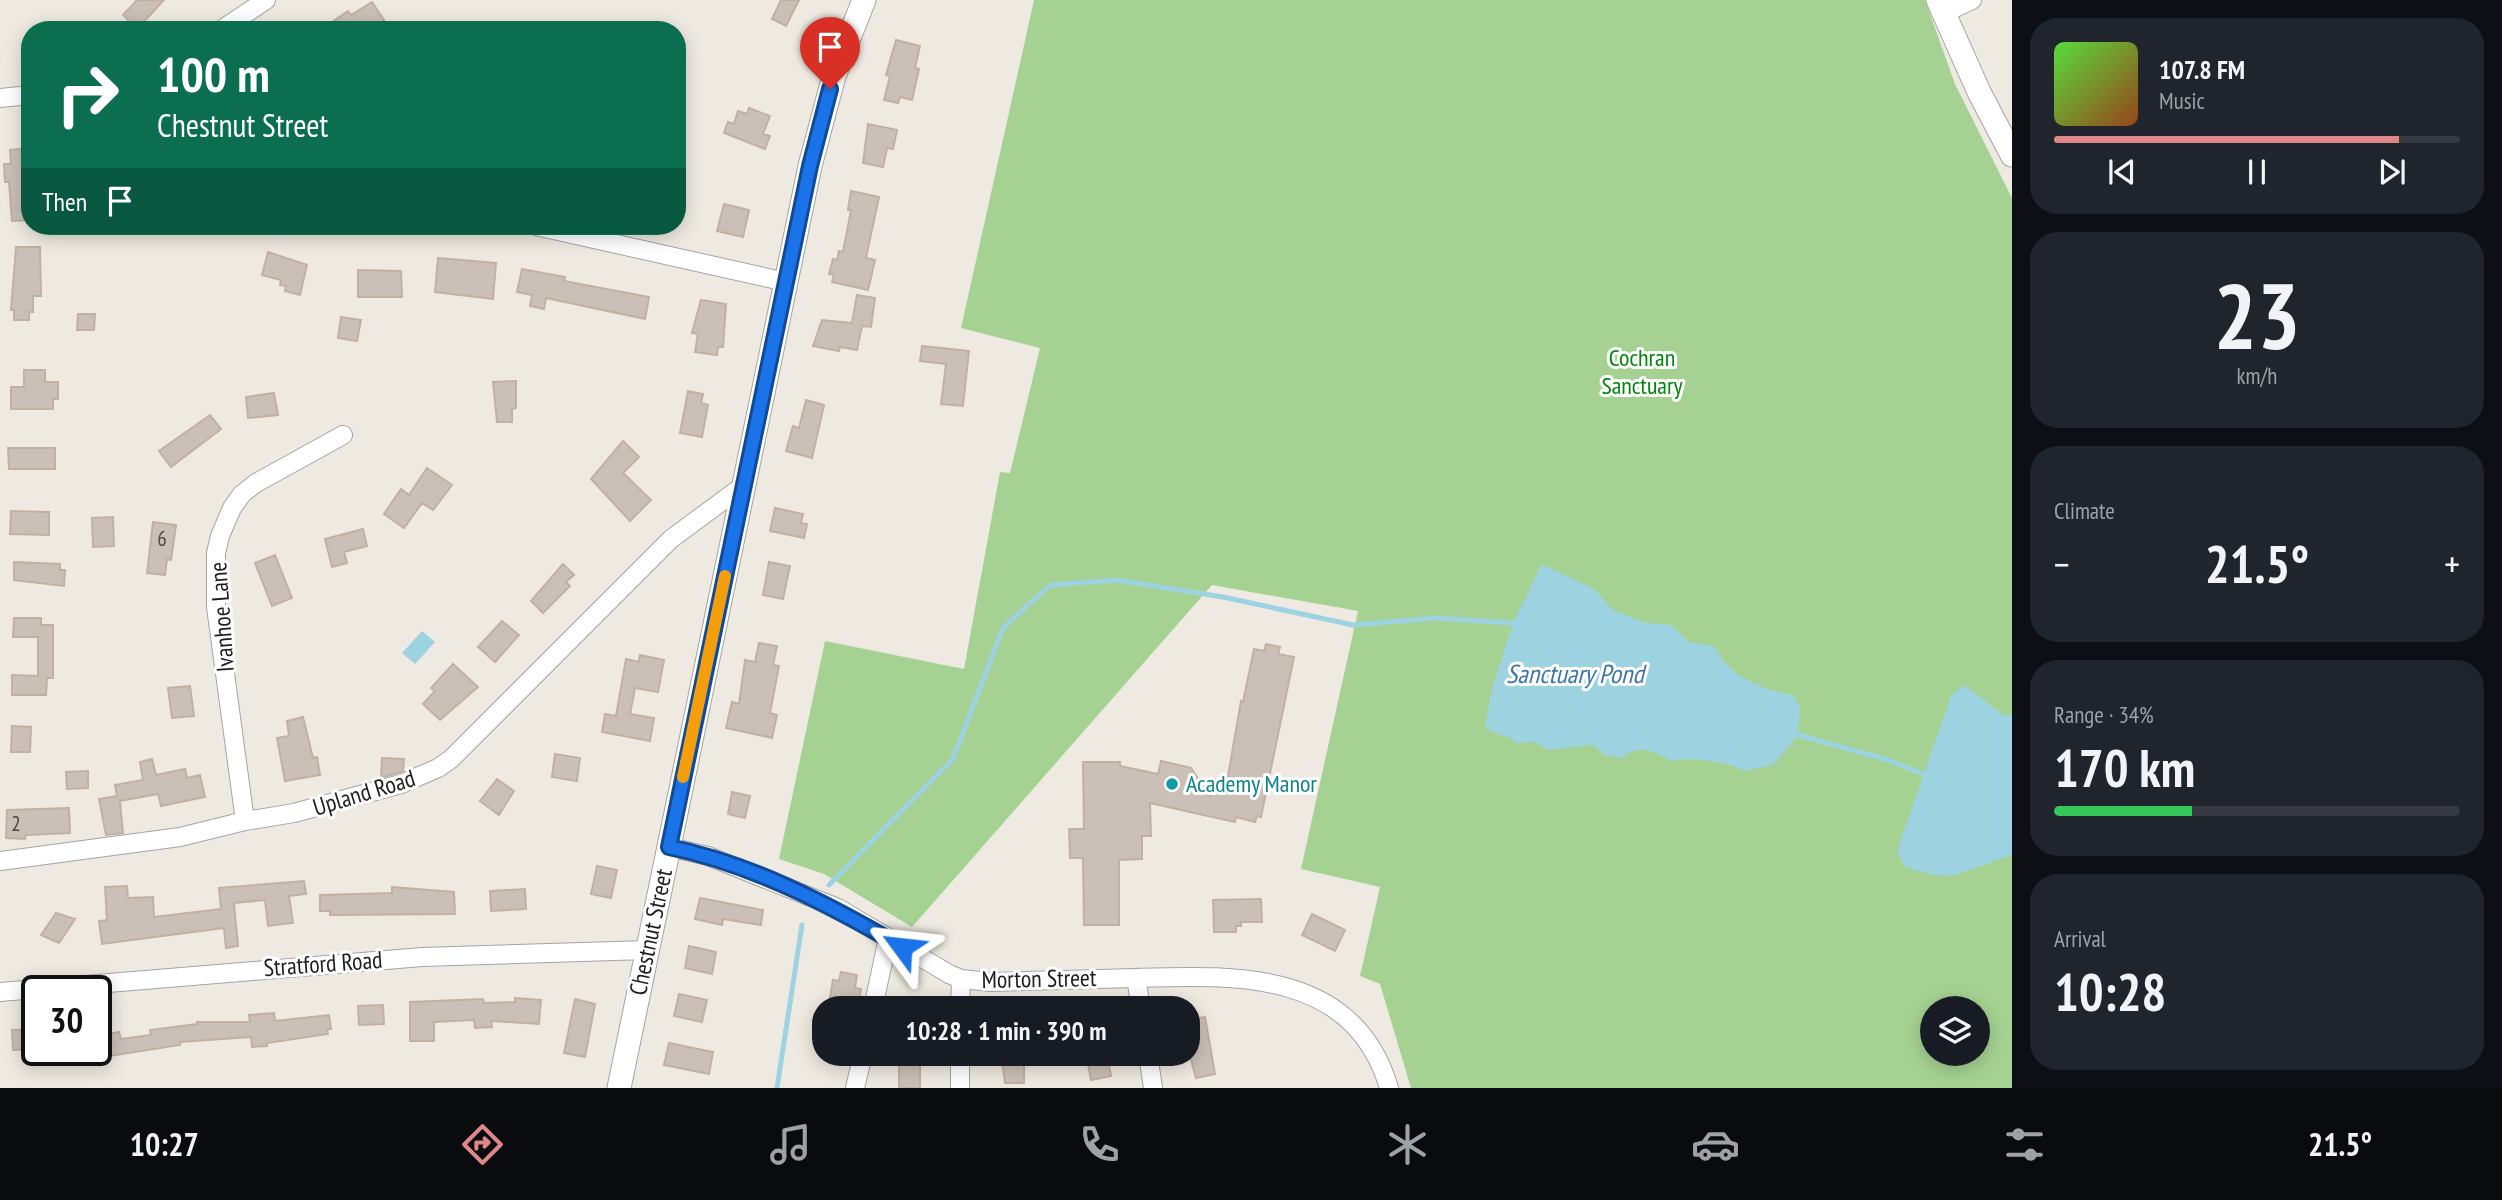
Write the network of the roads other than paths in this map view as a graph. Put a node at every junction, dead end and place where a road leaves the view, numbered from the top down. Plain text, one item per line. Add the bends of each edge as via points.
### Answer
1 (266, 0) edge
2 (864, 0) edge
3 (1972, 0) edge
4 (1941, 7) edge
5 (234, 21) edge
6 (21, 96) edge
7 (0, 98) edge
8 (2012, 155) edge
9 (576, 235) edge
10 (786, 282) junction
11 (343, 435) dead end
12 (744, 485) junction
13 (245, 821) junction
14 (669, 847) junction
15 (0, 860) edge
16 (888, 938) junction
17 (647, 950) junction
18 (1136, 978) junction
19 (961, 979) junction
20 (0, 992) edge
21 (876, 996) edge
22 (960, 996) edge
23 (1139, 996) edge
24 (860, 1066) edge
25 (960, 1066) edge
26 (1150, 1066) edge
27 (619, 1088) edge
28 (855, 1088) edge
29 (960, 1088) edge
30 (1153, 1088) edge
31 (1389, 1088) edge

1 - 5 street
2 - 10 street, Chestnut Street via 826,103
3 - 4 street
4 - 8 street
6 - 7 street
9 - 10 street
10 - 12 street, Chestnut Street
11 - 13 street, Ivanhoe Lane via 242,494 218,545 216,607
12 - 13 street, Upland Road via 671,538 438,768 334,803
12 - 14 street, Chestnut Street
13 - 15 street, Upland Road via 180,837
14 - 16 street, Morton Street via 708,856 838,908
14 - 17 street, Chestnut Street
16 - 19 street, Morton Street
16 - 21 street
17 - 20 street, Stratford Road via 340,962
17 - 27 street, Chestnut Street
18 - 19 street, Morton Street
18 - 23 street
18 - 31 street, Morton Street via 1244,977 1314,997 1360,1032
19 - 22 street
24 - 28 street
25 - 29 street
26 - 30 street

